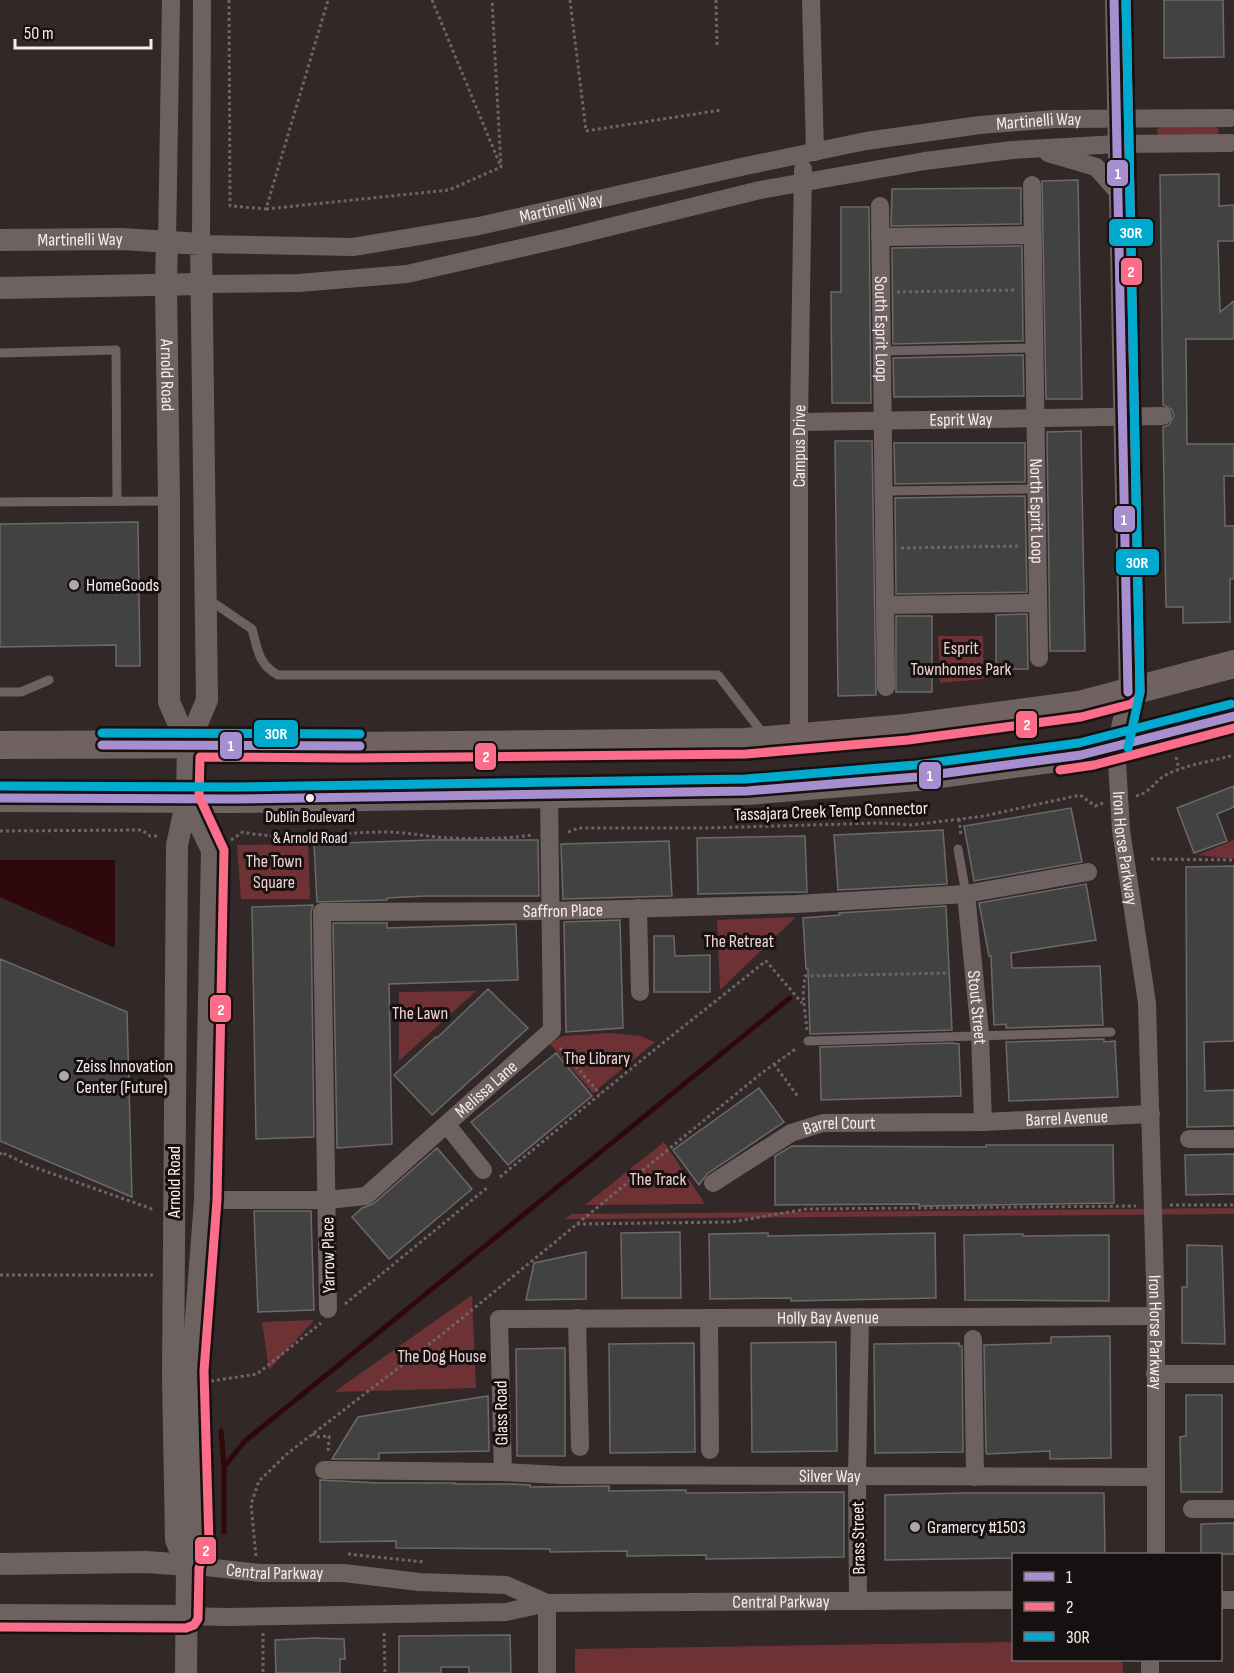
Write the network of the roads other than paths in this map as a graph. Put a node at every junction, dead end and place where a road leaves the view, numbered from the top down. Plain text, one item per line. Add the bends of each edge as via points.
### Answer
1 (171, 0) edge
2 (202, 0) edge
3 (811, 0) edge
4 (1114, 0) edge
5 (1232, 114) edge
6 (1118, 118) junction
7 (1118, 144) junction
8 (1232, 146) edge
9 (809, 153) junction
10 (964, 156) junction
11 (802, 181) junction
12 (1032, 185) dead end
13 (1119, 193) junction
14 (880, 206) dead end
15 (1032, 235) junction
16 (880, 237) junction
17 (0, 240) edge
18 (167, 243) junction
19 (201, 244) junction
20 (201, 284) junction
21 (166, 285) junction
22 (0, 288) edge
23 (1034, 348) junction
24 (882, 351) junction
25 (0, 353) edge
26 (1122, 416) junction
27 (1163, 416) dead end
28 (1035, 418) junction
29 (883, 421) junction
30 (800, 422) junction
31 (1036, 489) junction
32 (884, 491) junction
33 (117, 501) junction
34 (169, 501) junction
35 (0, 502) edge
36 (206, 597) junction
37 (1038, 603) junction
38 (885, 605) junction
39 (1039, 658) dead end
40 (1234, 664) edge
41 (49, 680) dead end
42 (886, 687) dead end
43 (0, 692) edge
44 (1128, 692) junction
45 (1234, 716) edge
46 (800, 737) junction
47 (767, 740) junction
48 (0, 745) edge
49 (188, 745) junction
50 (1116, 745) junction
51 (549, 794) junction
52 (0, 798) edge
53 (187, 799) junction
54 (958, 849) dead end
55 (1088, 872) dead end
56 (966, 894) junction
57 (638, 908) junction
58 (551, 911) junction
59 (640, 992) dead end
60 (1111, 1032) dead end
61 (980, 1036) junction
62 (808, 1041) road end
63 (1151, 1114) junction
64 (983, 1122) junction
65 (447, 1125) junction
66 (1189, 1139) dead end
67 (1234, 1139) edge
68 (483, 1170) dead end
69 (713, 1183) dead end
70 (205, 1200) junction
71 (327, 1200) junction
72 (330, 1314) road end
73 (1156, 1316) junction
74 (860, 1317) junction
75 (577, 1318) junction
76 (709, 1318) junction
77 (499, 1319) joint
78 (973, 1339) dead end
79 (1155, 1374) junction
80 (1234, 1374) edge
81 (580, 1447) dead end
82 (710, 1450) dead end
83 (326, 1470) road end
84 (503, 1472) junction
85 (857, 1476) junction
86 (975, 1477) junction
87 (1155, 1477) junction
88 (1192, 1509) dead end
89 (1234, 1509) edge
90 (1156, 1553) edge
91 (0, 1564) edge
92 (187, 1565) junction
93 (858, 1600) junction
94 (1012, 1600) edge
95 (547, 1603) junction
96 (0, 1615) edge
97 (186, 1616) junction
98 (186, 1673) edge
99 (547, 1673) edge

1 - 18 street, Arnold Road
2 - 19 street, Arnold Road
3 - 9 street, Campus Drive
4 - 6 street, Iron Horse Parkway
5 - 6 street, Martinelli Way
5 - 8 street
6 - 7 street, Iron Horse Parkway
6 - 9 street, Martinelli Way via 980,124
7 - 8 street, Martinelli Way
7 - 10 street, Martinelli Way
7 - 13 street, Iron Horse Parkway
9 - 11 street, Campus Drive
9 - 19 street, Martinelli Way via 479,226 353,248
10 - 11 street, Martinelli Way
10 - 13 street, Martinelli Way via 1052,153 1096,167
11 - 20 street, Martinelli Way via 407,274 299,283
11 - 30 street, Campus Drive
12 - 15 street
13 - 26 street, Iron Horse Parkway
14 - 16 street, South Esprit Loop
15 - 16 street
15 - 23 street
16 - 24 street, South Esprit Loop
17 - 18 street, Martinelli Way via 122,239
18 - 19 street, Martinelli Way
18 - 21 street, Arnold Road
19 - 20 street, Arnold Road
20 - 21 street, Martinelli Way
20 - 36 street, Arnold Road
21 - 22 street, Martinelli Way
21 - 34 street, Arnold Road
23 - 24 lane
23 - 28 street
24 - 29 street, South Esprit Loop
25 - 33 lane via 116,350
26 - 27 street, Esprit Way
26 - 28 street, Esprit Way
26 - 44 street, Iron Horse Parkway
28 - 29 street, Esprit Way
28 - 31 street, North Esprit Loop
29 - 30 street, Esprit Way
29 - 32 street
30 - 46 street, Campus Drive
31 - 32 lane
31 - 37 street, North Esprit Loop
32 - 38 street
33 - 34 lane
33 - 35 lane
34 - 49 street, Arnold Road via 169,702
36 - 47 lane via 252,629 266,668 278,675 718,675
36 - 49 street, Arnold Road via 207,700
37 - 38 street
37 - 39 street, North Esprit Loop
38 - 42 street
40 - 44 main road
41 - 43 lane via 21,692
44 - 46 main road via 1079,705 906,729
44 - 50 street, Iron Horse Parkway
45 - 50 main road
46 - 47 main road
47 - 49 main road
48 - 49 main road
49 - 53 street, Arnold Road
50 - 51 main road via 1081,754 917,777 747,791
50 - 63 street, Iron Horse Parkway via 1121,830 1147,1004
51 - 53 main road
51 - 58 street
52 - 53 main road
53 - 70 street, Arnold Road via 212,850
53 - 92 street, Arnold Road via 177,845 173,1276 176,1540
54 - 56 lane
55 - 56 street, Saffron Place
56 - 57 street, Saffron Place
56 - 61 street, Stout Street
57 - 58 street, Saffron Place
57 - 59 street
58 - 65 street, Melissa Lane via 552,1030
58 - 71 street, Saffron Place via 322,912
60 - 61 lane
61 - 62 lane
61 - 64 street, Stout Street
63 - 64 street, Barrel Avenue
63 - 73 street, Iron Horse Parkway
64 - 69 street, Barrel Court via 823,1123 791,1132
65 - 68 street
65 - 71 street, Melissa Lane via 366,1196
66 - 67 street
70 - 71 street, Melissa Lane
70 - 92 street, Arnold Road via 192,1383 197,1541
71 - 72 street, Yarrow Place
73 - 74 street, Holly Bay Avenue
73 - 79 street, Iron Horse Parkway
74 - 76 street, Holly Bay Avenue
74 - 85 street, Brass Street
75 - 76 street, Holly Bay Avenue
75 - 77 street, Holly Bay Avenue
75 - 81 street
76 - 82 street
77 - 84 street, Glass Road
78 - 86 street
79 - 80 street
79 - 87 street, Iron Horse Parkway
83 - 84 street, Silver Way
84 - 85 street, Silver Way
85 - 86 street, Silver Way
85 - 93 street, Brass Street
86 - 87 street, Silver Way
87 - 90 street, Iron Horse Parkway
88 - 89 street
91 - 92 street, Central Parkway
92 - 95 street, Central Parkway via 256,1573 344,1573 506,1586
92 - 97 street, Arnold Road
93 - 94 street, Central Parkway
93 - 95 street, Central Parkway
95 - 97 street, Central Parkway via 506,1612
95 - 99 street
96 - 97 street, Central Parkway
97 - 98 street, Arnold Road

